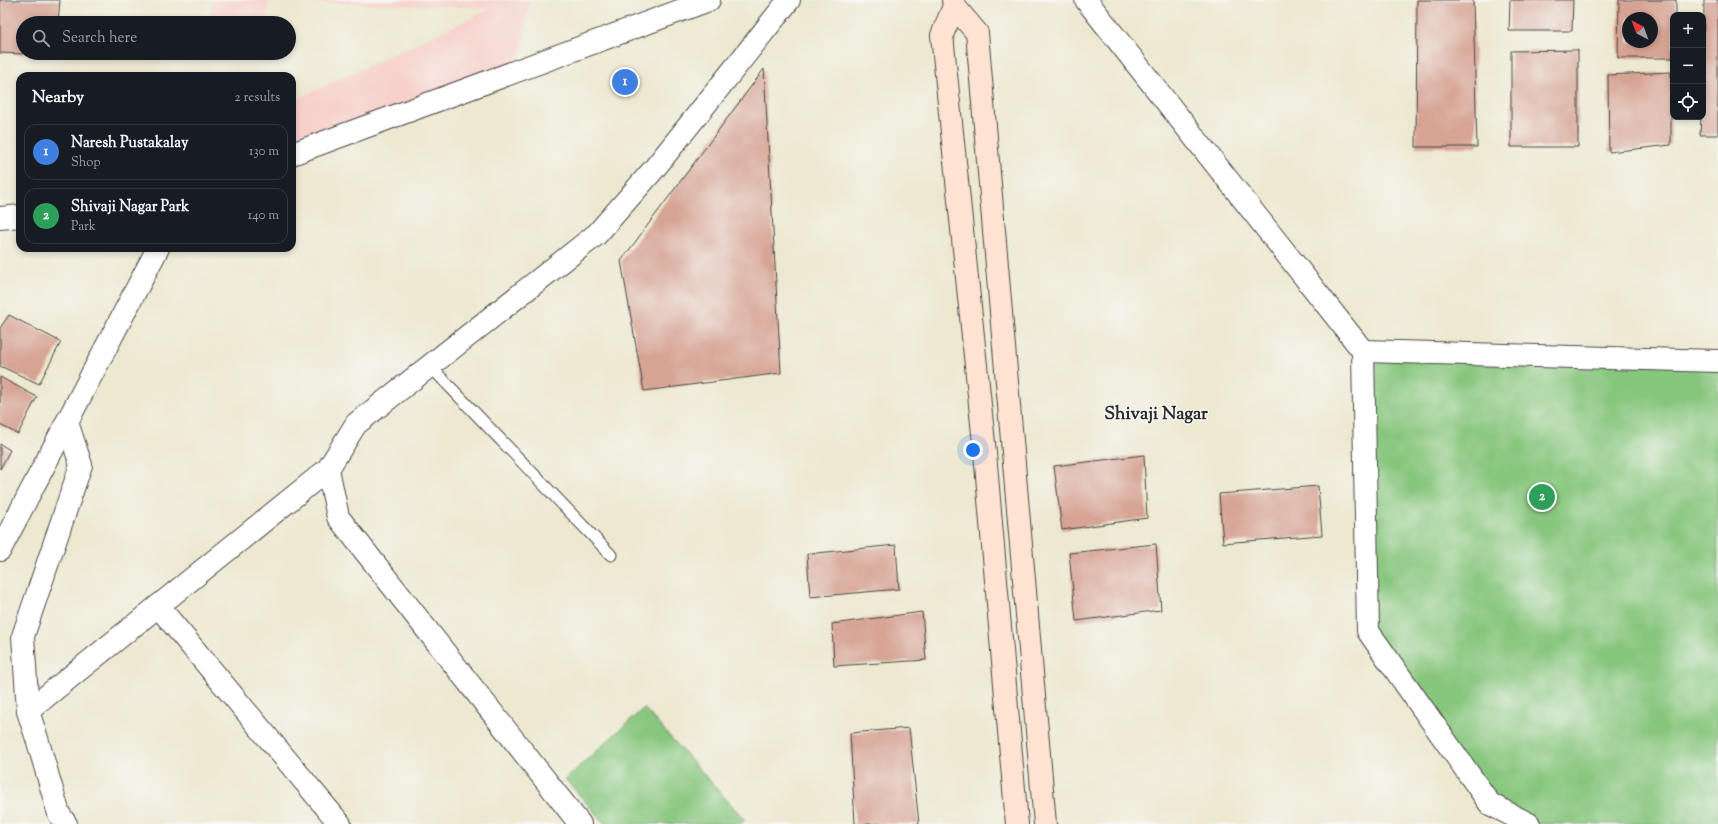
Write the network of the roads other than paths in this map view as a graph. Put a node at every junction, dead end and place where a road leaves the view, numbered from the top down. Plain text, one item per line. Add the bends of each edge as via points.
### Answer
1 (709, 0) edge
2 (790, 0) edge
3 (1086, 0) edge
4 (953, 3) edge
5 (296, 153) edge
6 (16, 216) edge
7 (0, 218) edge
8 (156, 252) edge
9 (1363, 352) junction
10 (1718, 361) edge
11 (430, 366) junction
12 (68, 422) junction
13 (328, 469) junction
14 (0, 550) edge
15 (611, 555) dead end
16 (158, 606) junction
17 (28, 711) junction
18 (66, 824) edge
19 (340, 824) edge
20 (580, 824) edge
21 (1017, 824) edge
22 (1045, 824) edge
23 (1529, 824) edge

1 - 5 street
2 - 11 street via 654,169 597,234
3 - 9 street
4 - 21 street via 942,35 985,453
4 - 22 street via 977,33
6 - 7 street
8 - 12 street
9 - 10 street
9 - 23 street via 1368,631 1490,804
11 - 13 street via 356,424
11 - 15 lane
12 - 14 street
12 - 17 street via 81,464 23,636
13 - 16 street
13 - 20 street via 338,517
16 - 17 street
16 - 19 street
17 - 18 street via 59,814

